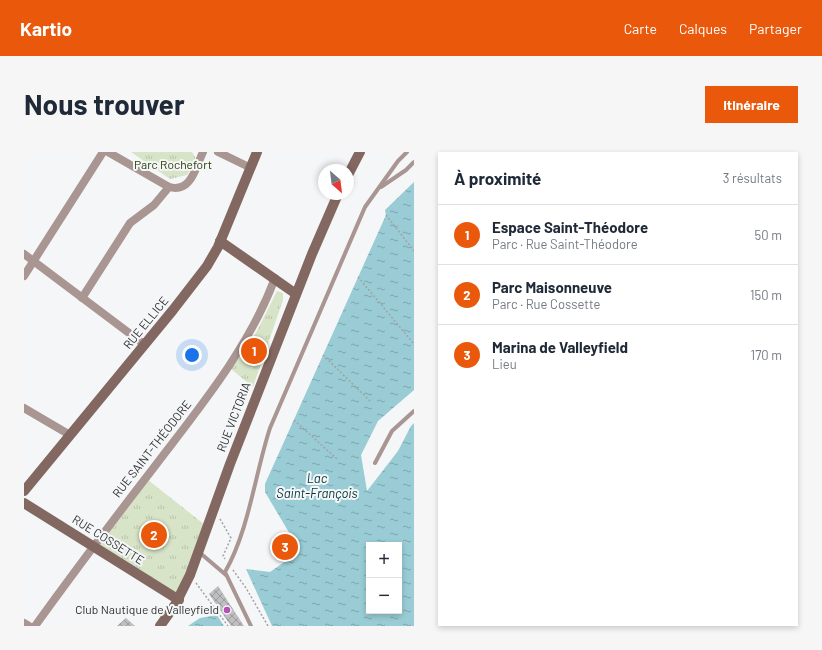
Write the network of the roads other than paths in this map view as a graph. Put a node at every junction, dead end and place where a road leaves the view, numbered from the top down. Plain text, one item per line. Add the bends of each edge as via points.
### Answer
1 (102, 152) edge
2 (108, 152) edge
3 (202, 152) edge
4 (218, 152) edge
5 (257, 152) edge
6 (360, 152) edge
7 (407, 152) edge
8 (414, 162) edge
9 (354, 164) edge
10 (251, 168) junction
11 (169, 187) junction
12 (379, 188) junction
13 (335, 200) edge
14 (220, 241) junction
15 (24, 254) edge
16 (34, 260) junction
17 (24, 276) edge
18 (275, 278) junction
19 (296, 294) junction
20 (82, 298) junction
21 (145, 345) junction
22 (24, 408) edge
23 (414, 411) edge
24 (70, 435) junction
25 (375, 463) dead end
26 (24, 491) edge
27 (24, 503) edge
28 (94, 545) junction
29 (198, 552) junction
30 (226, 575) junction
31 (179, 600) junction
32 (24, 623) edge
33 (29, 626) edge
34 (35, 626) edge
35 (160, 626) edge
36 (251, 626) edge

1 - 16 street
2 - 11 street
3 - 11 street via 186,185 178,189
4 - 10 street
5 - 10 street, RUE ELLICE
6 - 9 street
7 - 12 lane
8 - 12 lane
10 - 14 street, RUE ELLICE
11 - 20 street via 154,204 130,223
12 - 30 lane via 362,214 270,428 246,516
13 - 19 street, RUE VICTORIA
14 - 18 street
14 - 21 street, RUE ELLICE via 207,266
15 - 16 street
16 - 17 street
16 - 20 street
18 - 19 street
18 - 28 street, RUE SAINT-THÉODORE via 252,329 220,378
19 - 29 street, RUE VICTORIA
20 - 21 street
21 - 24 street, RUE ELLICE
22 - 24 street
23 - 25 lane via 392,432
24 - 26 street, RUE ELLICE
27 - 28 street, RUE COSSETTE
28 - 31 street, RUE COSSETTE
28 - 34 street, RUE SAINT-THÉODORE
29 - 30 lane
29 - 31 street, RUE VICTORIA
30 - 36 lane
31 - 35 street, RUE VICTORIA
32 - 33 street

